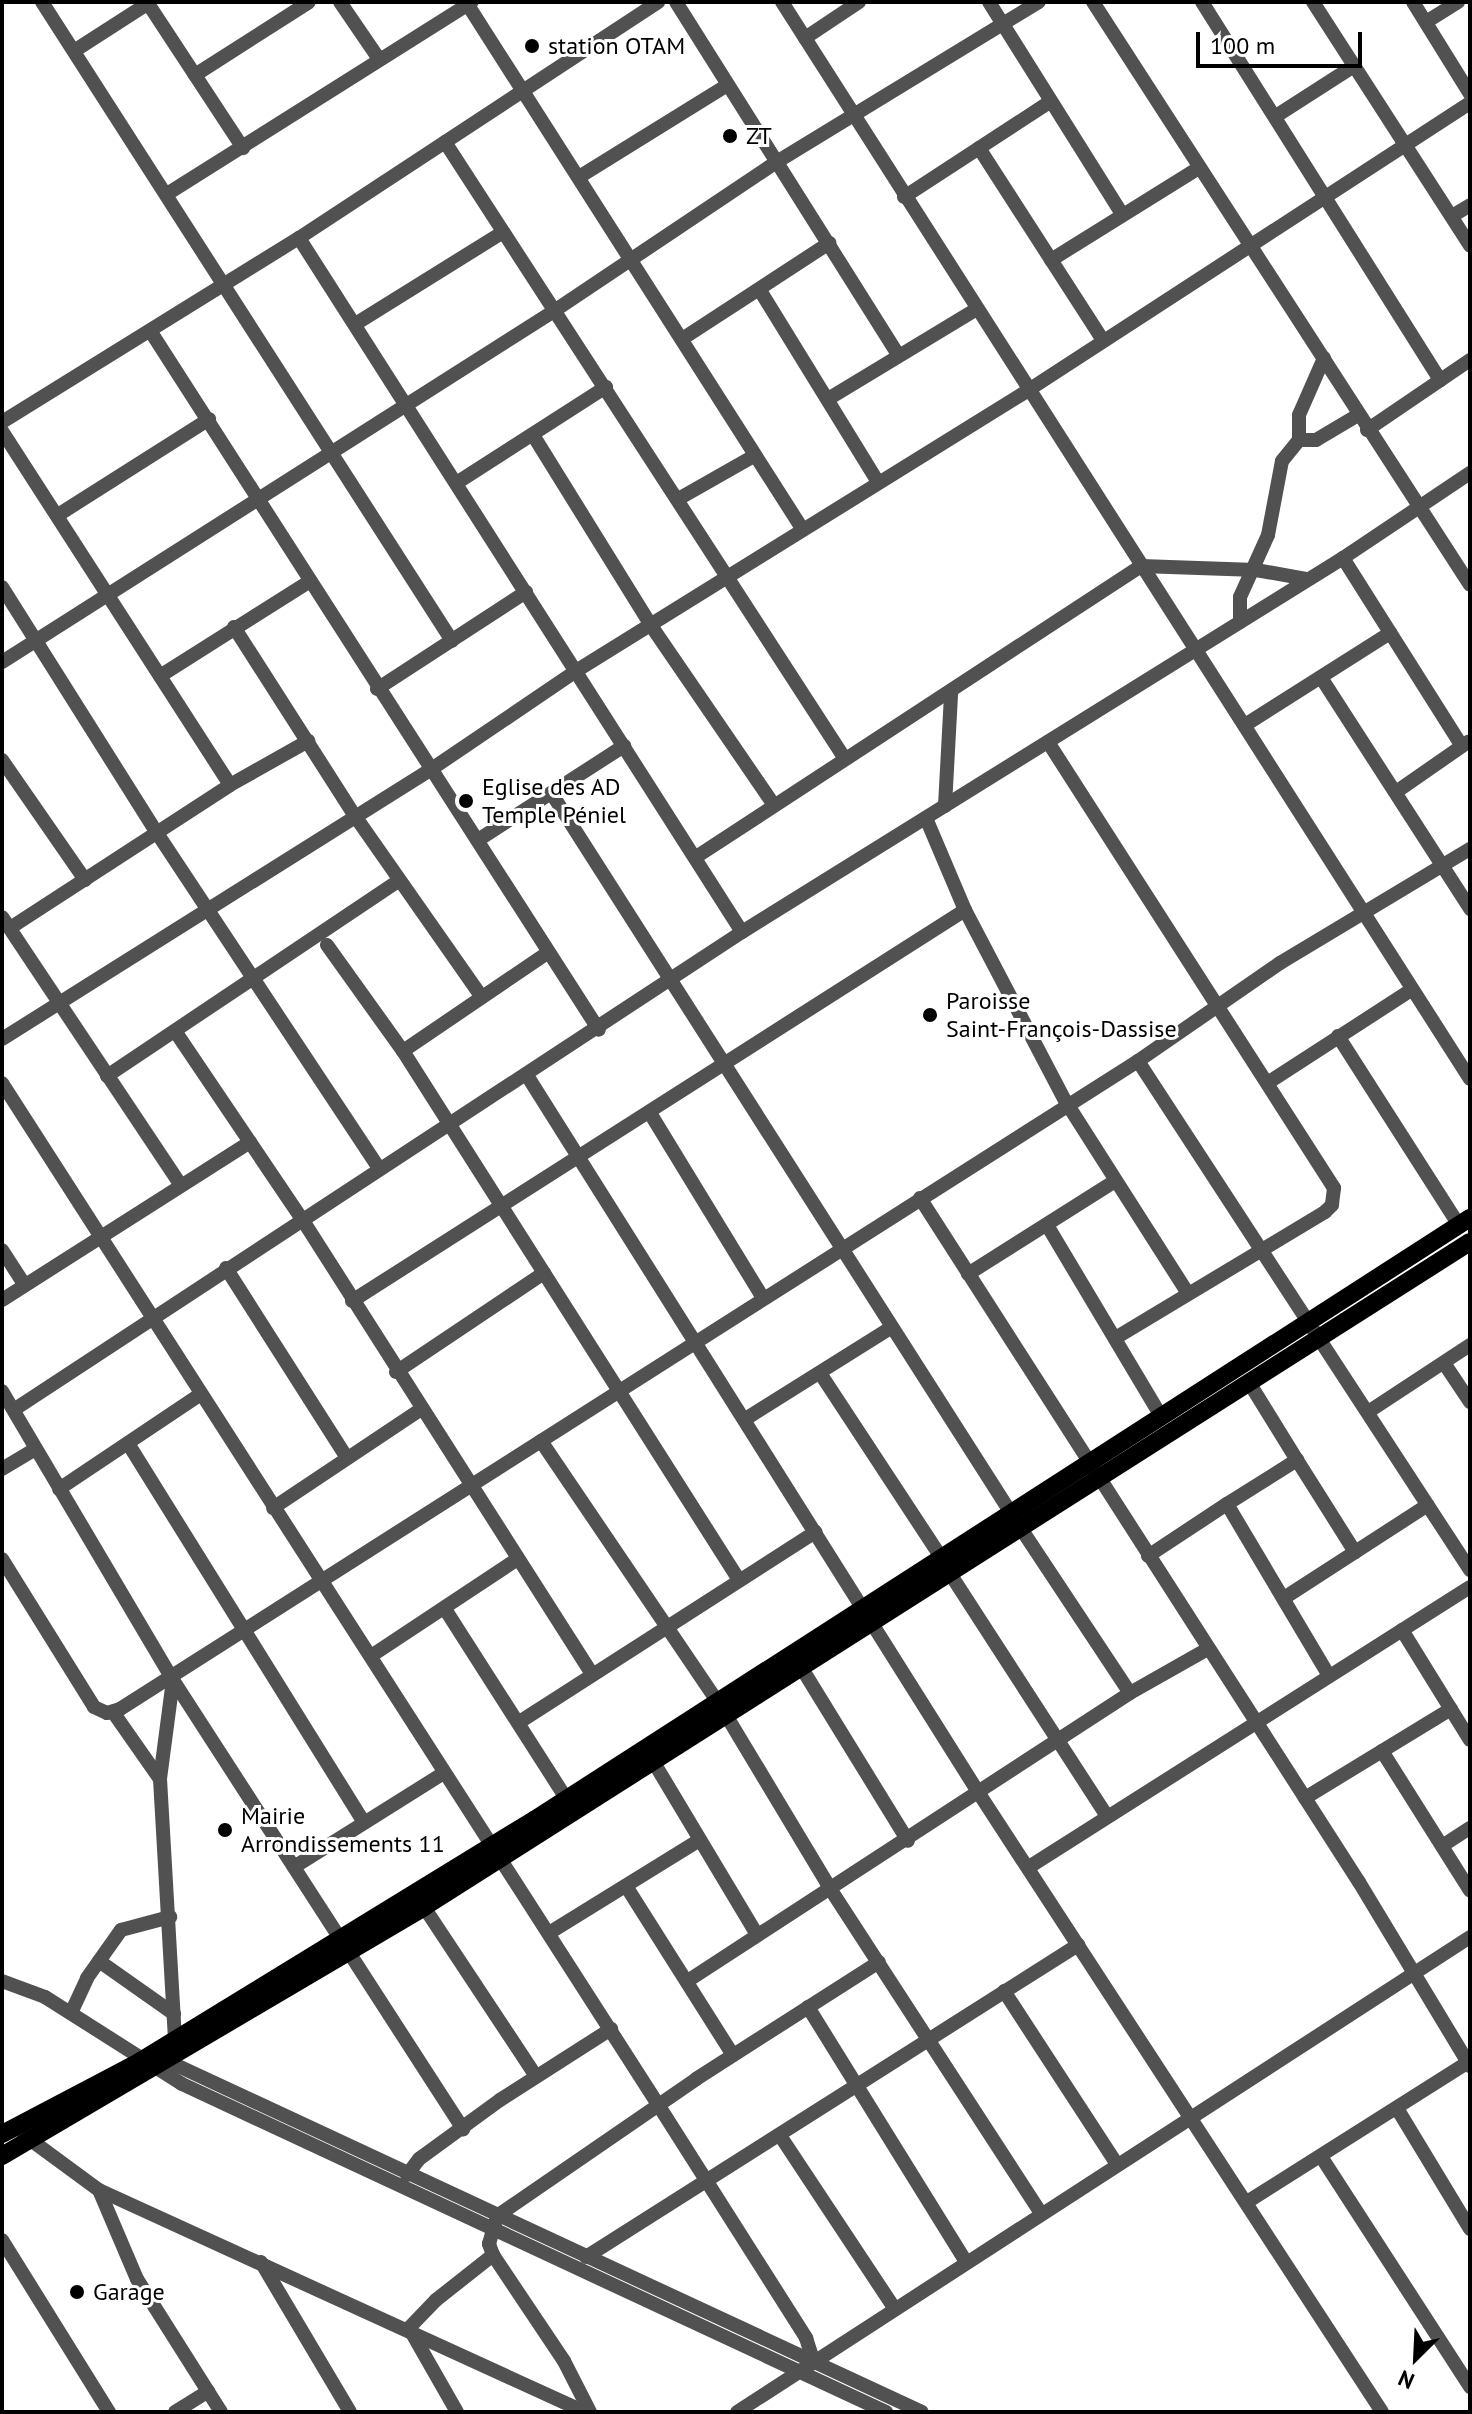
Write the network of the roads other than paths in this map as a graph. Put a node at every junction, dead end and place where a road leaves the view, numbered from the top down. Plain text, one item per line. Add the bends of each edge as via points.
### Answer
1 (42, 2) edge
2 (148, 2) edge
3 (309, 2) edge
4 (340, 2) edge
5 (658, 2) edge
6 (676, 2) edge
7 (782, 2) edge
8 (859, 2) edge
9 (989, 2) edge
10 (1039, 2) edge
11 (1093, 2) edge
12 (1202, 2) edge
13 (1313, 2) edge
14 (1413, 2) edge
15 (1458, 2) edge
16 (469, 3) edge
17 (1426, 22) junction
18 (1002, 24) junction
19 (805, 38) junction
20 (74, 51) junction
21 (379, 59) junction
22 (1354, 66) junction
23 (195, 75) junction
24 (726, 86) junction
25 (525, 91) junction
26 (1470, 94) edge
27 (1050, 102) junction
28 (1470, 103) edge
29 (1276, 116) junction
30 (854, 119) junction
31 (445, 142) junction
32 (1406, 144) junction
33 (243, 148) junction
34 (979, 148) junction
35 (775, 163) junction
36 (1199, 168) junction
37 (579, 177) junction
38 (167, 194) junction
39 (1325, 195) junction
40 (904, 197) junction
41 (1470, 205) edge
42 (1122, 214) junction
43 (1452, 216) junction
44 (503, 232) junction
45 (299, 238) junction
46 (829, 243) junction
47 (1248, 245) junction
48 (1470, 246) edge
49 (631, 259) junction
50 (1051, 260) junction
51 (224, 284) junction
52 (761, 292) junction
53 (975, 310) junction
54 (554, 311) junction
55 (357, 323) junction
56 (151, 332) junction
57 (682, 339) junction
58 (1102, 339) junction
59 (899, 356) junction
60 (1324, 358) junction
61 (1470, 360) edge
62 (1440, 380) junction
63 (606, 387) junction
64 (1027, 391) junction
65 (828, 399) junction
66 (407, 404) junction
67 (1358, 415) junction
68 (209, 419) junction
69 (2, 422) edge
70 (1367, 430) junction
71 (2, 431) edge
72 (533, 435) junction
73 (1299, 440) junction
74 (331, 452) junction
75 (754, 456) junction
76 (1470, 473) edge
77 (458, 482) junction
78 (878, 482) junction
79 (680, 498) junction
80 (260, 500) junction
81 (1415, 508) junction
82 (58, 515) junction
83 (803, 530) junction
84 (1343, 558) junction
85 (1141, 566) junction
86 (1256, 570) junction
87 (729, 579) junction
88 (1307, 579) junction
89 (310, 581) junction
90 (1470, 585) edge
91 (2, 587) edge
92 (526, 592) junction
93 (108, 596) junction
94 (1240, 622) junction
95 (234, 627) junction
96 (652, 627) junction
97 (1390, 633) junction
98 (35, 640) junction
99 (452, 641) junction
100 (1199, 649) junction
101 (2, 662) edge
102 (576, 671) junction
103 (160, 676) junction
104 (1322, 679) junction
105 (377, 689) junction
106 (951, 694) junction
107 (1245, 725) junction
108 (308, 741) junction
109 (1048, 742) junction
110 (1466, 743) edge
111 (624, 746) junction
112 (845, 759) junction
113 (4, 767) edge
114 (430, 770) junction
115 (230, 785) junction
116 (1396, 792) junction
117 (552, 794) junction
118 (774, 805) junction
119 (945, 806) junction
120 (355, 816) junction
121 (926, 818) junction
122 (157, 833) junction
123 (478, 840) junction
124 (1470, 849) edge
125 (696, 857) junction
126 (1442, 867) junction
127 (85, 880) junction
128 (398, 881) junction
129 (1470, 909) edge
130 (965, 910) junction
131 (208, 911) junction
132 (1363, 915) junction
133 (6, 922) edge
134 (742, 932) junction
135 (327, 945) dead end
136 (547, 953) junction
137 (255, 981) junction
138 (671, 981) junction
139 (1411, 990) junction
140 (481, 996) junction
141 (57, 1002) junction
142 (1216, 1006) junction
143 (599, 1030) junction
144 (175, 1031) junction
145 (1338, 1036) junction
146 (2, 1039) edge
147 (403, 1051) junction
148 (1138, 1061) junction
149 (726, 1062) junction
150 (107, 1076) junction
151 (528, 1077) junction
152 (1470, 1079) edge
153 (1269, 1082) junction
154 (2, 1083) edge
155 (1066, 1102) junction
156 (650, 1113) junction
157 (449, 1124) junction
158 (250, 1142) junction
159 (576, 1157) junction
160 (379, 1168) junction
161 (1115, 1181) junction
162 (180, 1184) junction
163 (920, 1198) junction
164 (502, 1208) junction
165 (302, 1219) junction
166 (1465, 1222) edge
167 (1047, 1225) junction
168 (103, 1236) junction
169 (1470, 1242) edge
170 (841, 1247) junction
171 (1262, 1248) junction
172 (2, 1250) edge
173 (226, 1268) junction
174 (544, 1273) junction
175 (968, 1274) junction
176 (24, 1284) junction
177 (1187, 1292) junction
178 (763, 1298) junction
179 (2, 1300) edge
180 (352, 1301) junction
181 (150, 1315) junction
182 (1307, 1321) junction
183 (892, 1327) junction
184 (1115, 1338) junction
185 (1320, 1339) junction
186 (698, 1343) junction
187 (1470, 1345) edge
188 (1444, 1363) junction
189 (396, 1372) junction
190 (820, 1373) junction
191 (1250, 1384) junction
192 (621, 1390) junction
193 (2, 1391) edge
194 (201, 1394) junction
195 (1470, 1402) edge
196 (15, 1409) junction
197 (420, 1410) junction
198 (1368, 1412) junction
199 (1161, 1416) junction
200 (747, 1418) junction
201 (541, 1441) junction
202 (129, 1445) junction
203 (34, 1450) junction
204 (347, 1458) junction
205 (1297, 1460) junction
206 (1087, 1462) junction
207 (2, 1469) edge
208 (1097, 1478) junction
209 (469, 1486) junction
210 (59, 1489) junction
211 (1227, 1504) junction
212 (1428, 1505) junction
213 (273, 1508) junction
214 (1016, 1520) junction
215 (815, 1532) junction
216 (1355, 1552) junction
217 (1148, 1556) junction
218 (2, 1559) edge
219 (516, 1560) junction
220 (945, 1564) junction
221 (1470, 1570) edge
222 (321, 1580) junction
223 (739, 1580) junction
224 (1470, 1587) edge
225 (1284, 1598) junction
226 (445, 1609) junction
227 (868, 1613) junction
228 (668, 1627) junction
229 (248, 1630) junction
230 (1402, 1630) junction
231 (1206, 1650) junction
232 (371, 1656) junction
233 (801, 1667) junction
234 (592, 1674) junction
235 (1328, 1674) junction
236 (173, 1680) junction
237 (1130, 1693) junction
238 (721, 1707) junction
239 (1451, 1709) junction
240 (113, 1712) junction
241 (521, 1721) junction
242 (1254, 1721) junction
243 (1470, 1740) edge
244 (1058, 1741) junction
245 (1382, 1751) junction
246 (653, 1761) junction
247 (444, 1773) junction
248 (160, 1779) junction
249 (980, 1795) junction
250 (566, 1798) junction
251 (1305, 1798) junction
252 (1106, 1815) junction
253 (364, 1822) junction
254 (1470, 1828) edge
255 (698, 1841) junction
256 (908, 1841) junction
257 (1442, 1846) junction
258 (495, 1852) junction
259 (294, 1867) junction
260 (1029, 1867) junction
261 (626, 1886) junction
262 (831, 1890) junction
263 (1470, 1891) edge
264 (424, 1907) junction
265 (170, 1917) junction
266 (549, 1933) junction
267 (757, 1935) junction
268 (1470, 1937) edge
269 (343, 1944) junction
270 (1078, 1945) junction
271 (99, 1961) junction
272 (879, 1962) junction
273 (1414, 1975) junction
274 (689, 1980) junction
275 (2, 1981) edge
276 (1004, 1991) junction
277 (808, 2007) junction
278 (71, 2013) junction
279 (174, 2014) junction
280 (611, 2029) junction
281 (175, 2038) junction
282 (929, 2038) junction
283 (733, 2055) junction
284 (152, 2061) junction
285 (1469, 2063) edge
286 (536, 2076) junction
287 (856, 2087) junction
288 (659, 2106) junction
289 (1398, 2110) junction
290 (1192, 2116) junction
291 (5, 2129) edge
292 (463, 2129) junction
293 (781, 2137) junction
294 (31, 2139) junction
295 (2, 2156) edge
296 (1322, 2158) junction
297 (1116, 2163) junction
298 (407, 2175) junction
299 (708, 2183) junction
300 (99, 2190) junction
301 (1247, 2202) junction
302 (1040, 2212) junction
303 (494, 2223) junction
304 (1470, 2229) edge
305 (2, 2240) edge
306 (493, 2255) junction
307 (586, 2257) junction
308 (261, 2261) junction
309 (966, 2262) junction
310 (894, 2308) junction
311 (409, 2328) junction
312 (814, 2363) junction
313 (799, 2372) junction
314 (1470, 2387) edge
315 (208, 2391) junction
316 (109, 2412) edge
317 (175, 2412) edge
318 (221, 2412) edge
319 (350, 2412) edge
320 (457, 2412) edge
321 (587, 2412) edge
322 (737, 2412) edge
323 (886, 2412) edge
324 (922, 2412) edge
325 (1382, 2412) edge

1 - 20 street
2 - 20 street
2 - 23 street
3 - 23 street
4 - 21 street
5 - 25 street
6 - 24 street
7 - 19 street
8 - 19 street
9 - 18 street
10 - 18 street
11 - 36 street
12 - 29 street
13 - 22 street
14 - 17 street
15 - 17 street
16 - 21 street
16 - 25 street
17 - 26 street
18 - 27 street
18 - 30 street
19 - 30 street
20 - 38 street
21 - 33 street
22 - 29 street
22 - 32 street
23 - 33 street
24 - 35 street
24 - 37 street
25 - 31 street
25 - 37 street
27 - 34 street
27 - 42 street
28 - 32 street
29 - 39 street
30 - 35 street
30 - 40 street
31 - 44 street
31 - 45 street
32 - 39 street
32 - 43 street
33 - 38 street
34 - 40 street
34 - 50 street
35 - 46 street
35 - 49 street
36 - 42 street
36 - 47 street
37 - 49 street
38 - 51 street
39 - 47 street
39 - 62 street
40 - 53 street
41 - 43 street
42 - 50 street
43 - 48 street
44 - 54 street
44 - 55 street
45 - 51 street
45 - 55 street
46 - 52 street
46 - 59 street
47 - 58 street
47 - 60 street
49 - 54 street
49 - 57 street
50 - 58 street
51 - 56 street
51 - 74 street
52 - 57 street
52 - 65 street
53 - 59 street
53 - 64 street
54 - 63 street
54 - 66 street
55 - 66 street
56 - 68 street
56 - 69 street
57 - 75 street
58 - 64 street
59 - 65 street
60 - 67 street
60 - 73 street via 1299,415
61 - 62 street
62 - 70 street
63 - 72 street
63 - 79 street
64 - 78 street
64 - 85 street
65 - 78 street
66 - 74 street
66 - 77 street
67 - 70 street
67 - 73 street via 1316,440
68 - 80 street
68 - 82 street
70 - 81 street
71 - 82 street
72 - 77 street
72 - 96 street
73 - 86 street via 1282,461
74 - 80 street
74 - 99 street
75 - 79 street
75 - 83 street
76 - 81 street
77 - 92 street
78 - 83 street
79 - 87 street
80 - 89 street
80 - 93 street
81 - 84 street
81 - 90 street
82 - 93 street
83 - 87 street
84 - 88 street
84 - 97 street
85 - 86 street
85 - 100 street
85 - 106 street
86 - 88 street
86 - 94 street via 1240,597
87 - 96 street
87 - 112 street
88 - 94 street
89 - 95 street
89 - 105 street
91 - 98 street
92 - 99 street
92 - 102 street
93 - 98 street
93 - 103 street
94 - 100 street
95 - 103 street
95 - 108 street
96 - 102 street
96 - 118 street
97 - 104 street
97 - 110 street
98 - 101 street
98 - 122 street
99 - 105 street
100 - 107 street
100 - 109 street
102 - 111 street
102 - 114 street
103 - 115 street
104 - 107 street
104 - 116 street
105 - 114 street
106 - 112 street
106 - 119 street
107 - 132 street
108 - 115 street
108 - 120 street
109 - 119 street
109 - 142 street
110 - 116 street
111 - 117 street
111 - 125 street
112 - 118 street
113 - 127 street
114 - 120 street
114 - 123 street
115 - 122 street
116 - 126 street
117 - 123 street
117 - 138 street
118 - 125 street
119 - 121 street
120 - 128 street
120 - 131 street
121 - 130 street
121 - 134 street
122 - 127 street
122 - 131 street
123 - 136 street
124 - 126 street
125 - 134 street
126 - 129 street
126 - 132 street
127 - 133 street
128 - 137 street
128 - 140 street
130 - 149 street
130 - 155 street
131 - 137 street
131 - 141 street
132 - 139 street
132 - 142 street
133 - 141 street
134 - 138 street
135 - 147 street
136 - 140 street
136 - 143 street
137 - 144 street
137 - 160 street
138 - 143 street
138 - 149 street
139 - 145 street
139 - 152 street
140 - 147 street
141 - 146 street
141 - 150 street
142 - 148 street
142 - 153 street
143 - 151 street
144 - 150 street
144 - 158 street
145 - 153 street
145 - 166 street
147 - 157 street
148 - 155 street
148 - 171 street
149 - 156 street
149 - 170 street
150 - 162 street
151 - 157 street
151 - 159 street
153 - 171 street via 1329,1176 1335,1198 1325,1212
154 - 168 street
155 - 161 street
155 - 163 street
156 - 159 street
156 - 178 street
157 - 160 street
157 - 164 street
158 - 162 street
158 - 165 street
159 - 164 street
159 - 186 street
160 - 165 street
161 - 167 street
161 - 177 street
162 - 168 street
163 - 170 street
163 - 175 street
164 - 174 street
164 - 180 street
165 - 173 street
165 - 180 street
166 - 182 main road
167 - 175 street
167 - 184 street
168 - 176 street
168 - 181 street
169 - 185 main road
170 - 178 street
170 - 183 street
171 - 177 street
171 - 182 street
172 - 176 street
173 - 181 street
173 - 204 street
174 - 189 street
174 - 192 street
175 - 206 street
176 - 179 street
177 - 184 street
178 - 186 street
180 - 189 street
181 - 194 street
181 - 196 street
182 - 185 street
182 - 199 main road
183 - 190 street
183 - 214 street
184 - 199 street
185 - 191 main road
185 - 198 street
186 - 192 street
186 - 200 street
187 - 188 street
188 - 195 street
188 - 198 street
189 - 197 street
190 - 200 street
190 - 220 street
191 - 205 street
191 - 208 main road
192 - 201 street
192 - 223 street
193 - 196 street
194 - 202 street
194 - 213 street
196 - 203 street
197 - 204 street
197 - 209 street
198 - 212 street
199 - 206 main road
200 - 215 street
201 - 209 street
201 - 228 street
202 - 210 street
202 - 229 street
203 - 207 street
203 - 210 street
204 - 213 street
205 - 211 street
205 - 216 street
206 - 208 street
206 - 214 main road
208 - 214 main road
208 - 217 street
209 - 219 street
209 - 222 street
210 - 236 street
211 - 217 street
211 - 225 street
212 - 216 street
212 - 221 street
213 - 222 street
214 - 220 main road
214 - 237 street
215 - 223 street
215 - 227 street
216 - 225 street
217 - 231 street
218 - 240 street via 94,1707
219 - 226 street
219 - 234 street
220 - 227 main road
220 - 244 street
222 - 229 street
222 - 232 street
223 - 228 street
224 - 230 street
225 - 235 street
226 - 232 street
226 - 241 street
227 - 233 main road
227 - 238 main road
227 - 249 street
228 - 234 street
228 - 238 street
229 - 236 street
229 - 253 street
230 - 235 street
230 - 239 street
231 - 237 street
231 - 242 street
232 - 247 street
233 - 238 main road
233 - 256 street
234 - 241 street
235 - 242 street
236 - 240 street
236 - 248 street
236 - 259 street
237 - 244 street
238 - 246 main road
238 - 250 main road
238 - 262 street
239 - 243 street
239 - 245 street
240 - 248 street
241 - 250 street
242 - 251 street
242 - 252 street
244 - 249 street
244 - 252 street
245 - 251 street
245 - 257 street
246 - 255 street
246 - 258 main road
247 - 253 street
247 - 258 street
248 - 265 street
249 - 256 street
249 - 260 street
250 - 258 main road
251 - 273 street
252 - 260 street
253 - 259 street
254 - 257 street
255 - 261 street
255 - 267 street
256 - 262 street
257 - 263 street
258 - 264 main road
258 - 266 street
258 - 269 main road
259 - 269 street
260 - 270 street
261 - 266 street
261 - 274 street
262 - 267 street
262 - 272 street
264 - 269 main road
264 - 286 street
265 - 271 street via 121,1930
265 - 279 street
266 - 280 street
267 - 274 street
268 - 273 street
269 - 281 main road
269 - 284 main road
269 - 292 street
270 - 276 street
270 - 290 street
271 - 278 street
271 - 279 street
272 - 277 street
272 - 282 street
273 - 285 street
273 - 290 street
274 - 283 street
275 - 278 street
276 - 282 street
276 - 297 street
277 - 283 street
277 - 287 street
278 - 284 street
279 - 281 street
280 - 286 street
280 - 288 street
281 - 284 main road
282 - 287 street
282 - 302 street
283 - 288 street
284 - 291 main road
284 - 294 main road
284 - 298 street
284 - 303 street
285 - 289 street
286 - 292 street
287 - 293 street
287 - 309 street
288 - 299 street
288 - 303 street
289 - 296 street
289 - 304 street
290 - 297 street
290 - 301 street
291 - 294 street
292 - 298 street via 419,2159
293 - 299 street
293 - 310 street
294 - 295 main road
294 - 300 street
296 - 301 street
296 - 314 street
297 - 302 street
298 - 303 street
299 - 307 street
299 - 312 street via 806,2338
300 - 308 street
300 - 315 street via 137,2279
301 - 325 street
302 - 309 street
303 - 306 street
303 - 307 street
303 - 313 street
305 - 316 street
306 - 311 street
306 - 321 street via 564,2361
307 - 312 street
308 - 311 street
308 - 319 street
309 - 310 street
310 - 312 street
311 - 320 street
311 - 321 street
312 - 313 street
312 - 324 street
313 - 322 street
313 - 323 street
315 - 317 street
315 - 318 street

